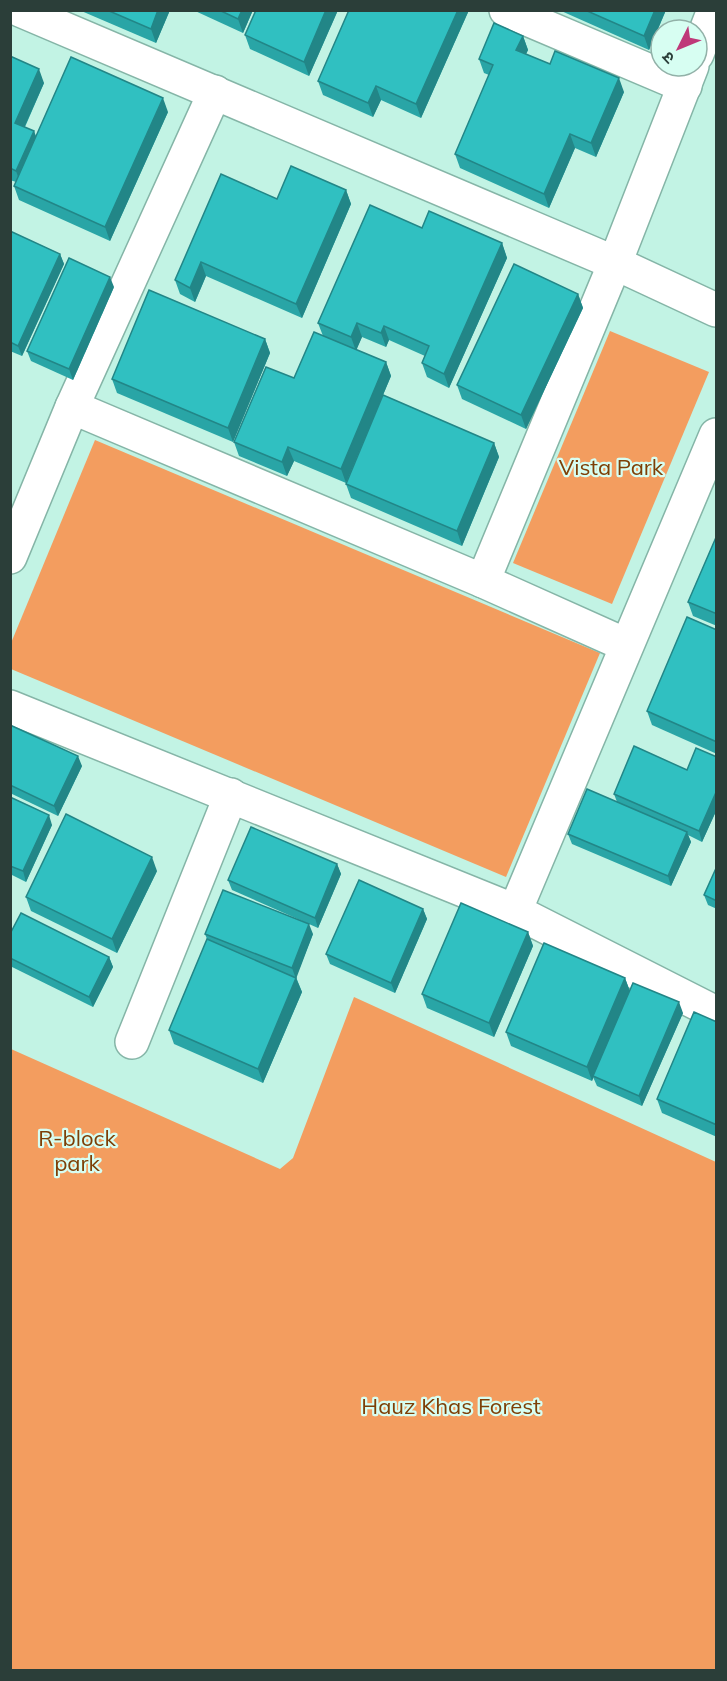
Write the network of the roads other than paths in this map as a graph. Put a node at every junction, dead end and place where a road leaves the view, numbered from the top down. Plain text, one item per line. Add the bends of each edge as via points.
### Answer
1 (20, 10) edge
2 (506, 10) edge
3 (649, 62) edge
4 (687, 78) edge
5 (215, 92) junction
6 (615, 263) junction
7 (717, 310) edge
8 (72, 407) junction
9 (717, 435) edge
10 (10, 557) edge
11 (483, 581) junction
12 (626, 645) junction
13 (10, 706) edge
14 (231, 795) junction
15 (515, 911) junction
16 (717, 1013) edge
17 (132, 1042) dead end

1 - 5 street
2 - 3 street
4 - 6 street
5 - 6 street
5 - 8 street
6 - 7 street
6 - 11 street
8 - 10 street
8 - 11 street
9 - 12 street
11 - 12 street
12 - 15 street
13 - 14 street
14 - 15 street
14 - 17 street
15 - 16 street

